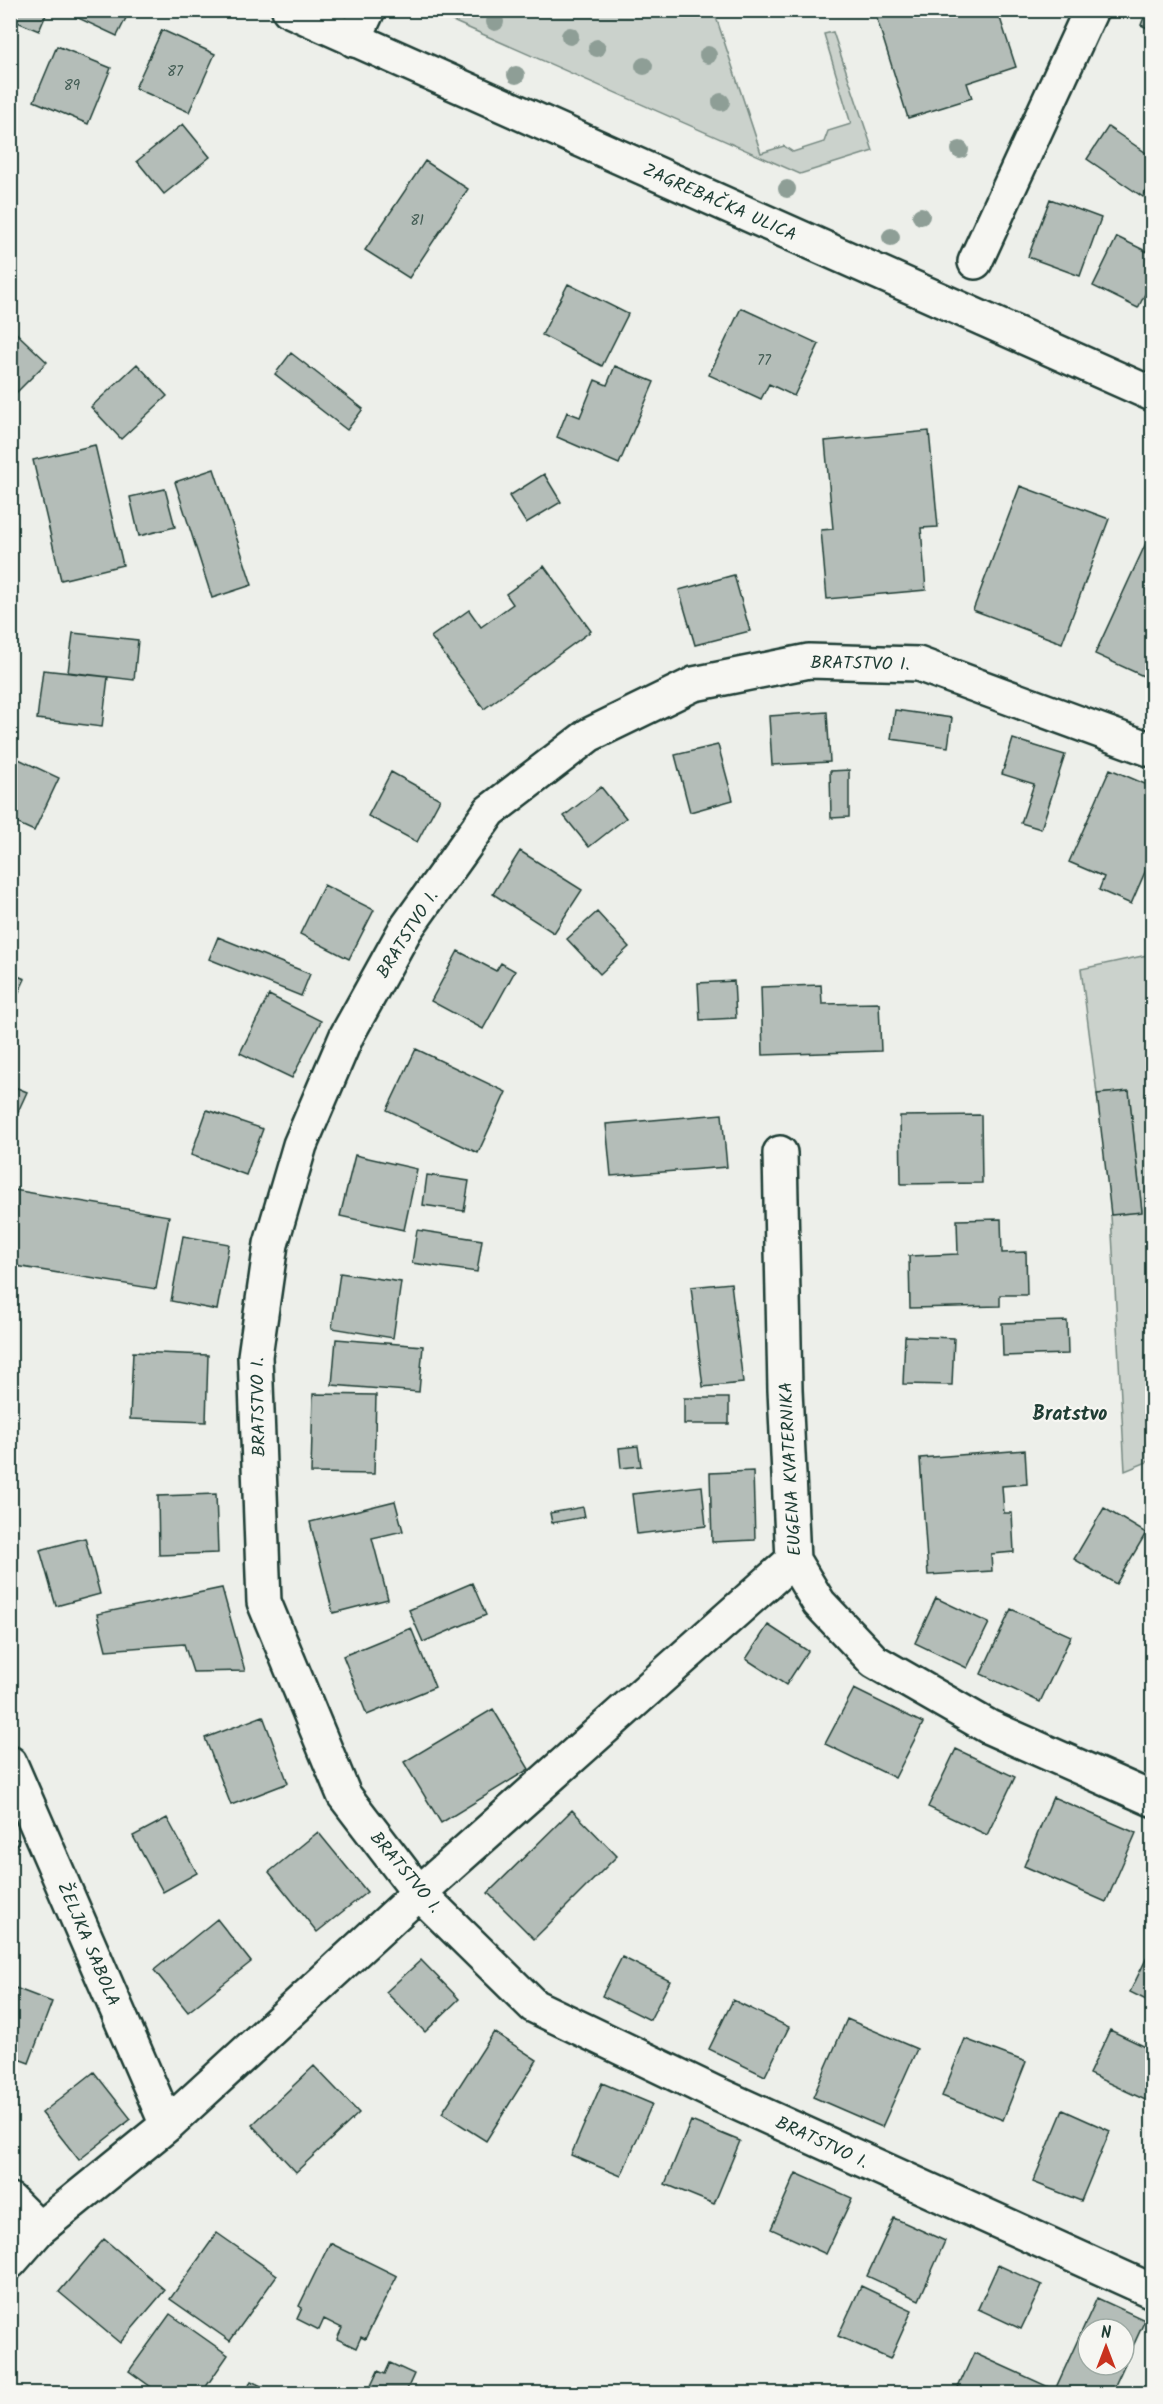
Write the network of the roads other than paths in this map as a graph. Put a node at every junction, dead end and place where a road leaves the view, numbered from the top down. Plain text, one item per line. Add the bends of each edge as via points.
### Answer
1 (289, 10) edge
2 (368, 10) edge
3 (1091, 10) edge
4 (354, 40) junction
5 (975, 262) dead end
6 (1152, 394) edge
7 (1152, 750) edge
8 (780, 1152) dead end
9 (793, 1560) junction
10 (10, 1763) edge
11 (1152, 1799) edge
12 (419, 1893) junction
13 (167, 2125) junction
14 (10, 2200) edge
15 (39, 2229) junction
16 (10, 2262) edge
17 (1152, 2291) edge

1 - 4 street, ZAGREBAČKA ULICA
2 - 4 street
3 - 5 street
4 - 6 street, ZAGREBAČKA ULICA
7 - 12 street, BRATSTVO I. via 918,664 809,661 694,684 589,735 490,811 405,930 347,1035 300,1145 271,1244 255,1356 264,1602 344,1795
8 - 9 street, EUGENA KVATERNIKA
9 - 11 street, EUGENA KVATERNIKA via 819,1603 874,1661 989,1727
9 - 12 street
10 - 13 street, ŽELJKA SABOLA
12 - 13 street
12 - 17 street, BRATSTVO I. via 534,2006 715,2093
13 - 15 street
14 - 15 street
15 - 16 street

